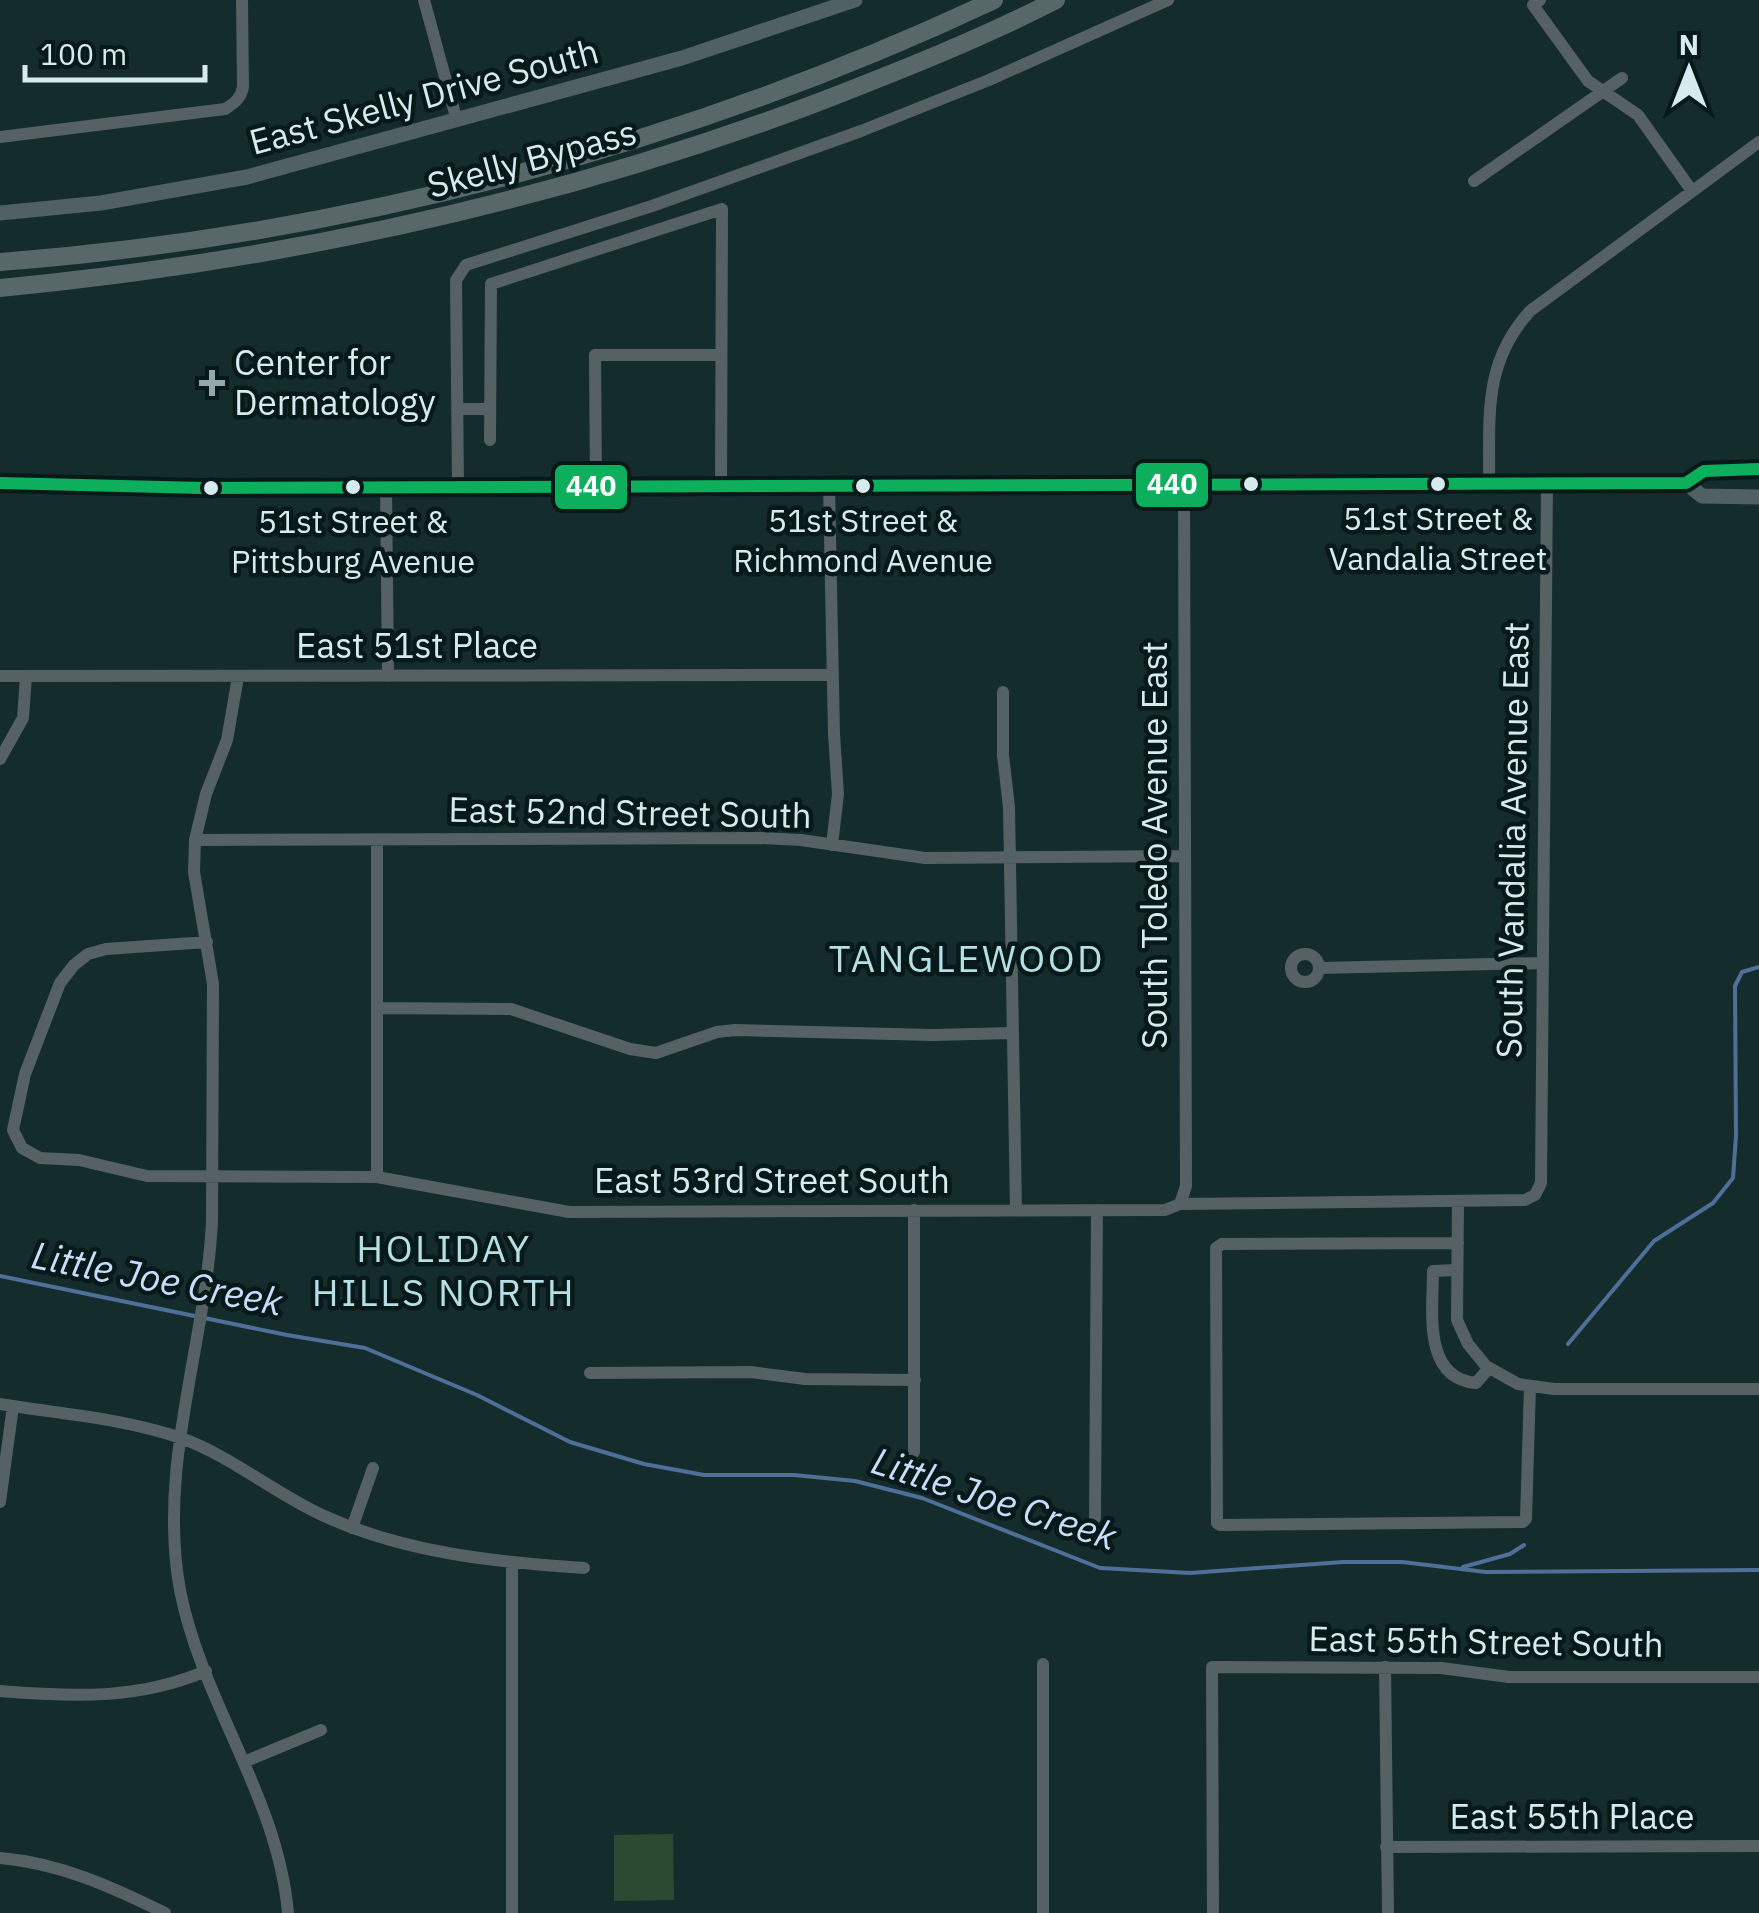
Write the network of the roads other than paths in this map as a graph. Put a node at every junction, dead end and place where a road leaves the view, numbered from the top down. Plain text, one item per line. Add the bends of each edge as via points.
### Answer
1 (242, 0) edge
2 (424, 0) edge
3 (856, 0) edge
4 (994, 0) edge
5 (1056, 0) edge
6 (1066, 0) edge
7 (1168, 0) edge
8 (1540, 0) edge
9 (1028, 14) junction
10 (1622, 78) dead end
11 (1603, 91) junction
12 (457, 121) junction
13 (0, 137) edge
14 (1759, 142) edge
15 (1474, 181) dead end
16 (1692, 191) junction
17 (0, 213) edge
18 (555, 236) junction
19 (562, 261) junction
20 (0, 262) edge
21 (0, 288) edge
22 (720, 355) junction
23 (457, 409) junction
24 (490, 409) junction
25 (490, 440) dead end
26 (1759, 469) edge
27 (0, 483) edge
28 (1489, 484) junction
29 (1547, 484) junction
30 (1686, 484) junction
31 (1184, 485) junction
32 (386, 486) junction
33 (458, 486) junction
34 (596, 486) junction
35 (721, 486) junction
36 (829, 486) junction
37 (1759, 497) edge
38 (833, 675) junction
39 (0, 676) edge
40 (26, 676) junction
41 (238, 676) junction
42 (388, 676) junction
43 (1003, 692) dead end
44 (0, 760) edge
45 (194, 840) junction
46 (376, 841) junction
47 (832, 845) junction
48 (1184, 856) junction
49 (1010, 857) junction
50 (207, 942) junction
51 (1542, 963) junction
52 (1319, 968) dead end
53 (377, 1008) junction
54 (1012, 1033) junction
55 (211, 1177) junction
56 (377, 1177) junction
57 (1535, 1195) joint
58 (1458, 1202) junction
59 (1180, 1204) junction
60 (914, 1210) junction
61 (1016, 1210) junction
62 (1097, 1210) junction
63 (1458, 1243) junction
64 (1457, 1270) junction
65 (1489, 1368) junction
66 (590, 1373) dead end
67 (914, 1380) junction
68 (1530, 1386) junction
69 (1759, 1389) edge
70 (7, 1405) edge
71 (180, 1438) junction
72 (914, 1452) dead end
73 (373, 1468) dead end
74 (0, 1502) edge
75 (1095, 1518) dead end
76 (352, 1528) junction
77 (512, 1563) junction
78 (584, 1568) dead end
79 (1043, 1664) dead end
80 (1385, 1667) junction
81 (206, 1671) junction
82 (1759, 1677) edge
83 (0, 1691) edge
84 (321, 1730) dead end
85 (244, 1762) junction
86 (1759, 1846) edge
87 (1386, 1847) junction
88 (0, 1858) edge
89 (166, 1913) edge
90 (288, 1913) edge
91 (512, 1913) edge
92 (1043, 1913) edge
93 (1213, 1913) edge
94 (1388, 1913) edge

1 - 13 street via 241,95 225,109
2 - 12 street
3 - 12 main road, East Skelly Drive South via 682,58
4 - 20 highway, Skelly Bypass via 746,102 503,177 264,229
5 - 9 highway, Skelly Bypass
6 - 9 highway
7 - 18 street via 861,131
8 - 11 street via 1533,5 1588,81
9 - 21 highway, Skelly Bypass via 769,120 513,201 244,258
10 - 11 street
11 - 15 street
11 - 16 street via 1638,115
12 - 17 main road, East Skelly Drive South via 191,188
14 - 16 street
16 - 28 street via 1510,332 1490,389
18 - 19 street
18 - 23 street via 460,271
19 - 22 street via 722,209
19 - 24 street via 491,284
22 - 34 street via 595,355
22 - 35 street
23 - 24 street
23 - 33 street
24 - 25 street
26 - 30 main road via 1704,470
27 - 32 main road
28 - 29 main road
28 - 31 main road
29 - 30 main road
29 - 51 street, South Vandalia Avenue East
30 - 37 main road via 1702,496
31 - 36 main road
31 - 48 street, South Toledo Avenue East
32 - 33 main road
32 - 42 street
33 - 34 main road
34 - 35 main road
35 - 36 main road
36 - 38 street
38 - 42 street, East 51st Place
38 - 47 street via 838,794
39 - 40 street, East 51st Place
40 - 41 street, East 51st Place
40 - 44 street via 23,718
41 - 42 street, East 51st Place
41 - 45 street
43 - 49 street
45 - 46 street, East 52nd Street South
45 - 50 street
46 - 47 street, East 52nd Street South via 732,838
46 - 53 street
47 - 49 street, East 52nd Street South via 925,858
48 - 49 street, East 52nd Street South
48 - 59 street, South Toledo Avenue East via 1186,1186
49 - 54 street
50 - 55 street via 213,984
50 - 55 street, East 53rd Street South via 106,949 74,965 36,1045 13,1130 18,1143 40,1158 130,1174
51 - 52 street
51 - 57 street, South Vandalia Avenue East via 1541,1184
53 - 54 street via 511,1009 656,1053 735,1030
53 - 56 street
54 - 61 street
55 - 56 street, East 53rd Street South
55 - 71 street via 210,1253
56 - 60 street, East 53rd Street South via 569,1212
57 - 58 street, East 53rd Street South
58 - 59 street, East 53rd Street South
58 - 63 street
59 - 62 street, East 53rd Street South
60 - 61 street, East 53rd Street South
60 - 67 street
61 - 62 street, East 53rd Street South
62 - 75 street
63 - 64 street
63 - 68 street via 1216,1248 1217,1523 1523,1522
64 - 65 street via 1458,1320
64 - 65 street via 1433,1271 1437,1357 1462,1382 1476,1383
65 - 68 street
66 - 67 street
67 - 72 street
68 - 69 street
70 - 71 street
70 - 74 street
71 - 76 street
71 - 81 street via 175,1551
73 - 76 street
76 - 77 street
77 - 78 street
77 - 91 street
79 - 92 street
80 - 82 street, East 55th Street South via 1509,1678
80 - 87 street
80 - 93 street, East 55th Street South via 1212,1667
81 - 83 street via 115,1696
81 - 85 street
84 - 85 street
85 - 90 street via 282,1867
86 - 87 street, East 55th Place
87 - 94 street
88 - 89 street via 88,1878

